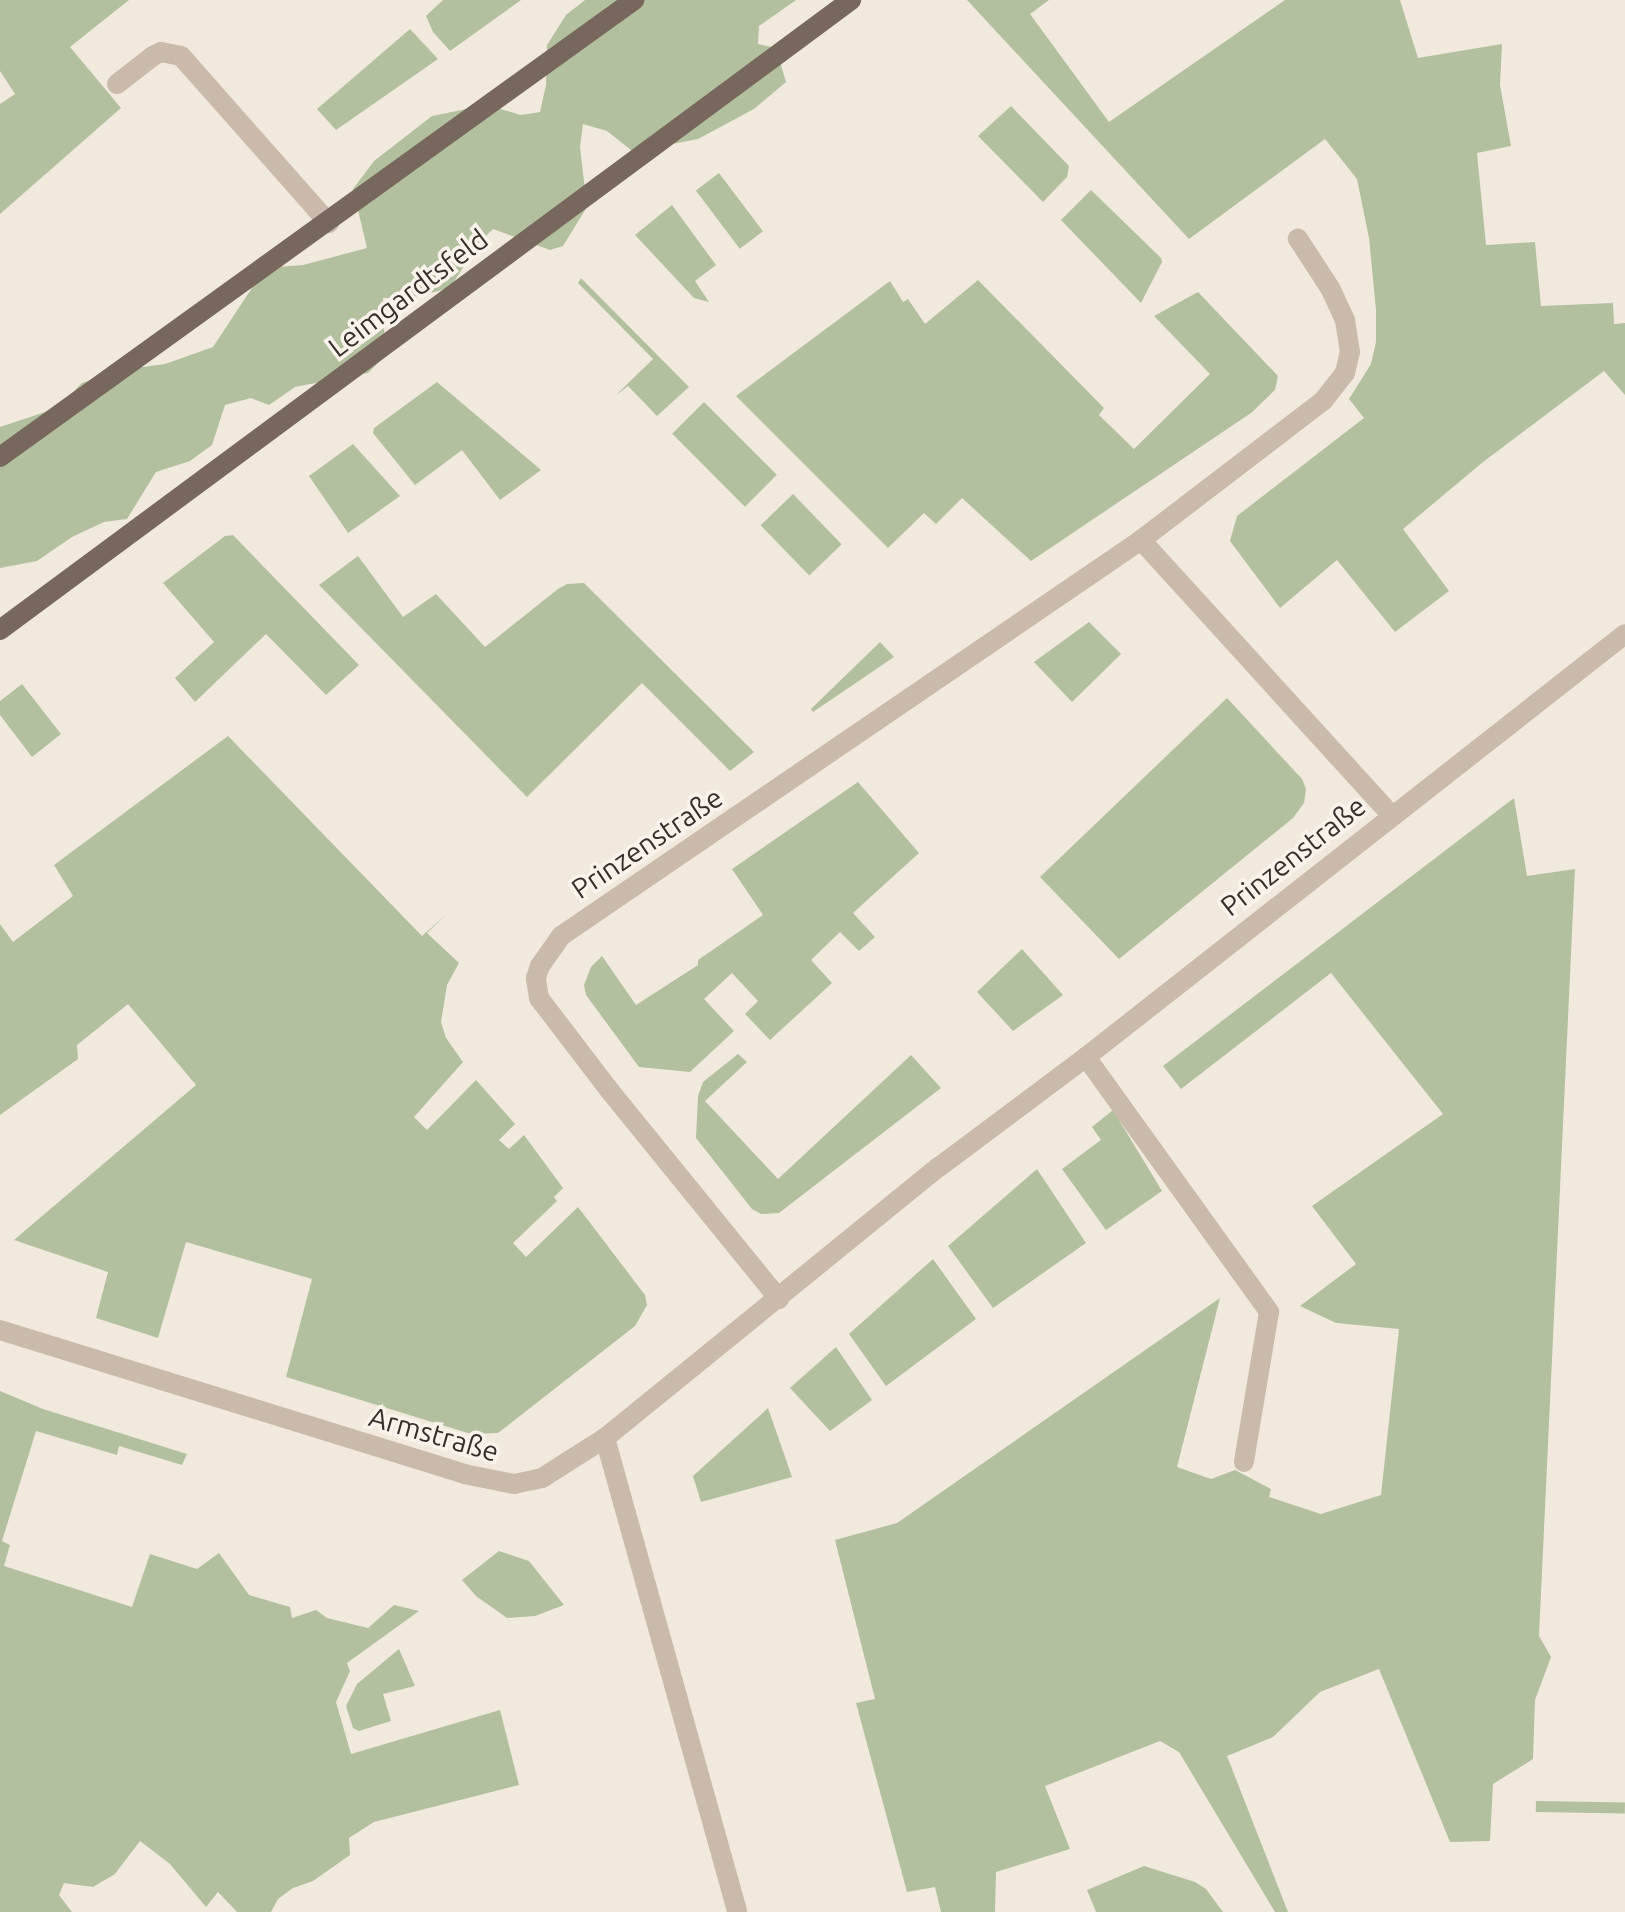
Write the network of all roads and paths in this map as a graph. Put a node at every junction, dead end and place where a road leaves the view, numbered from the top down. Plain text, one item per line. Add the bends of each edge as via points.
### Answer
1 (634, 0) edge
2 (851, 0) edge
3 (117, 84) dead end
4 (329, 223) junction
5 (1298, 239) dead end
6 (0, 457) edge
7 (1141, 540) junction
8 (0, 630) edge
9 (1625, 634) edge
10 (1391, 815) junction
11 (1086, 1057) junction
12 (779, 1299) junction
13 (0, 1330) edge
14 (605, 1438) junction
15 (1244, 1462) dead end
16 (737, 1912) edge

1 - 4 main road
2 - 8 main road, Leimgardtsfeld
3 - 4 street via 161,52 181,56
4 - 6 main road
5 - 7 street, Prinzenstraße via 1339,305 1350,352 1345,373 1323,401
7 - 10 street, Prinzenstraße
7 - 12 street, Prinzenstraße via 561,936 540,966 536,988 558,1025
9 - 10 street, Prinzenstraße
10 - 11 street, Prinzenstraße
11 - 12 street, Prinzenstraße via 939,1167
11 - 15 street via 1269,1312
12 - 14 street, Prinzenstraße
13 - 14 street, Armstraße via 496,1482 542,1478
14 - 16 street

